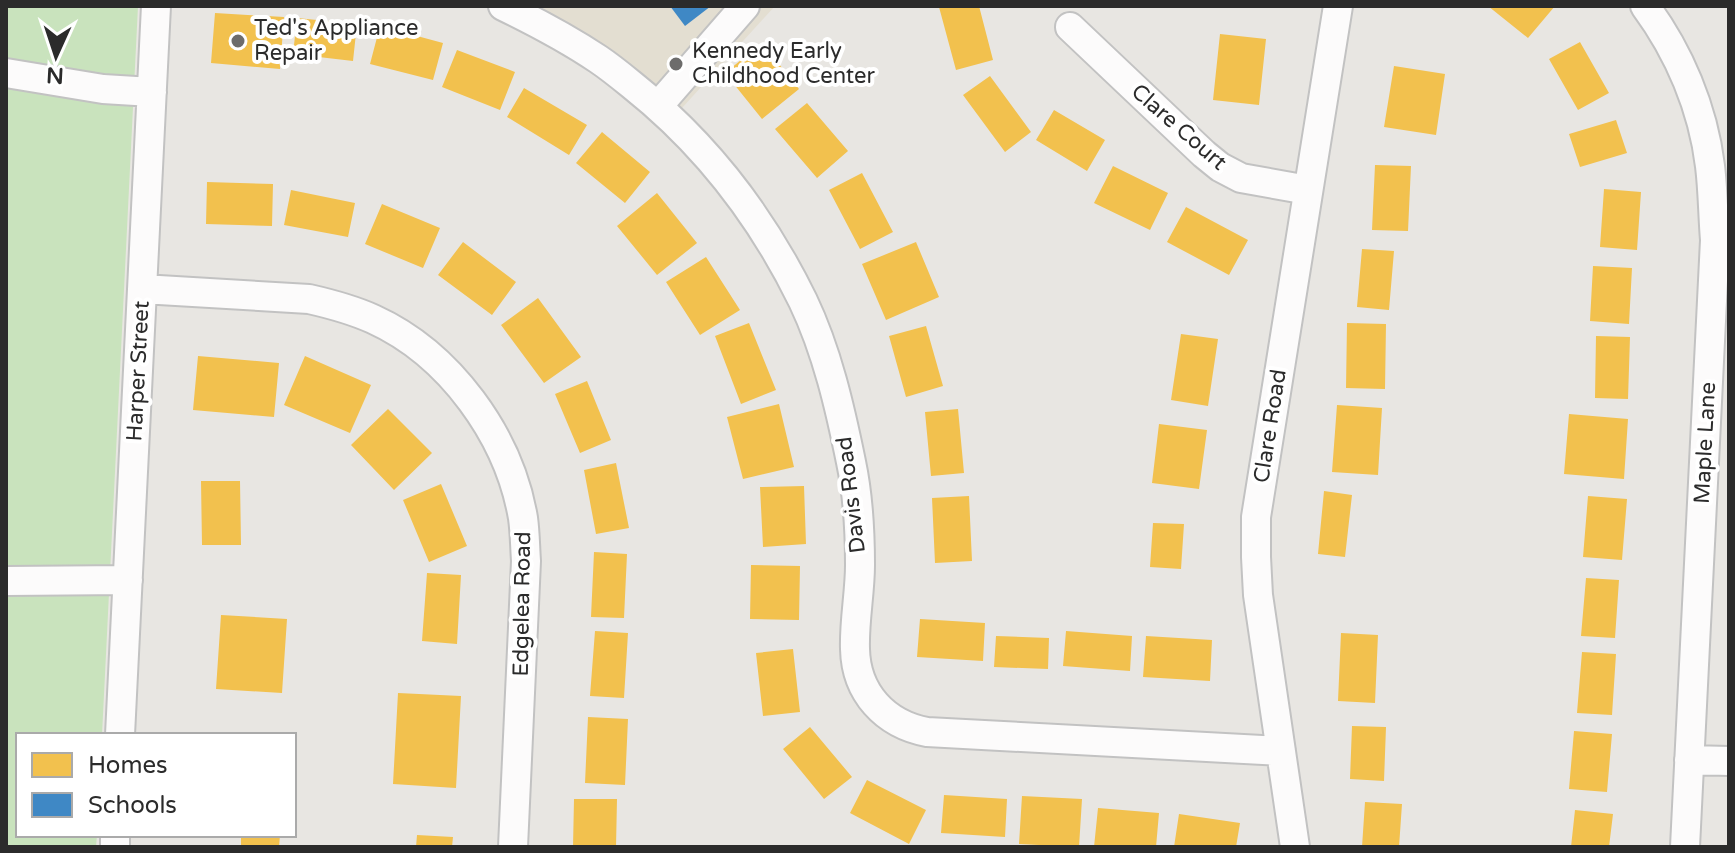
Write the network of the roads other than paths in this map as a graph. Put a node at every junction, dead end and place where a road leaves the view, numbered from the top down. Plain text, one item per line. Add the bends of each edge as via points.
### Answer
1 (156, 6) edge
2 (503, 6) edge
3 (745, 6) edge
4 (1338, 6) edge
5 (1645, 6) edge
6 (538, 15) edge
7 (1070, 27) dead end
8 (6, 73) edge
9 (152, 92) junction
10 (658, 106) junction
11 (1308, 190) junction
12 (1722, 240) edge
13 (142, 289) junction
14 (128, 580) junction
15 (6, 581) edge
16 (120, 733) edge
17 (1281, 751) junction
18 (1689, 760) junction
19 (1729, 761) edge
20 (513, 847) edge
21 (1295, 847) edge
22 (1685, 847) edge

1 - 9 street, Harper Street
2 - 6 street, Davis Road
3 - 10 street
4 - 11 street, Clare Road
5 - 12 street, Maple Lane via 1675,55 1701,122
6 - 10 street, Davis Road
7 - 11 street, Clare Court via 1220,167 1241,178
8 - 9 street
9 - 13 street, Harper Street
10 - 17 street, Davis Road via 685,130 748,207 804,302 822,349 852,467 860,565 855,651 871,700 890,719 927,732
11 - 17 street, Clare Road via 1256,517 1258,595
12 - 18 street, Maple Lane
13 - 14 street, Harper Street
13 - 20 street, Edgelea Road via 309,299 374,319 410,339 441,366 491,428 523,518 526,561
14 - 15 street
14 - 16 street, Harper Street
17 - 21 street, Clare Road
18 - 19 street
18 - 22 street, Maple Lane

